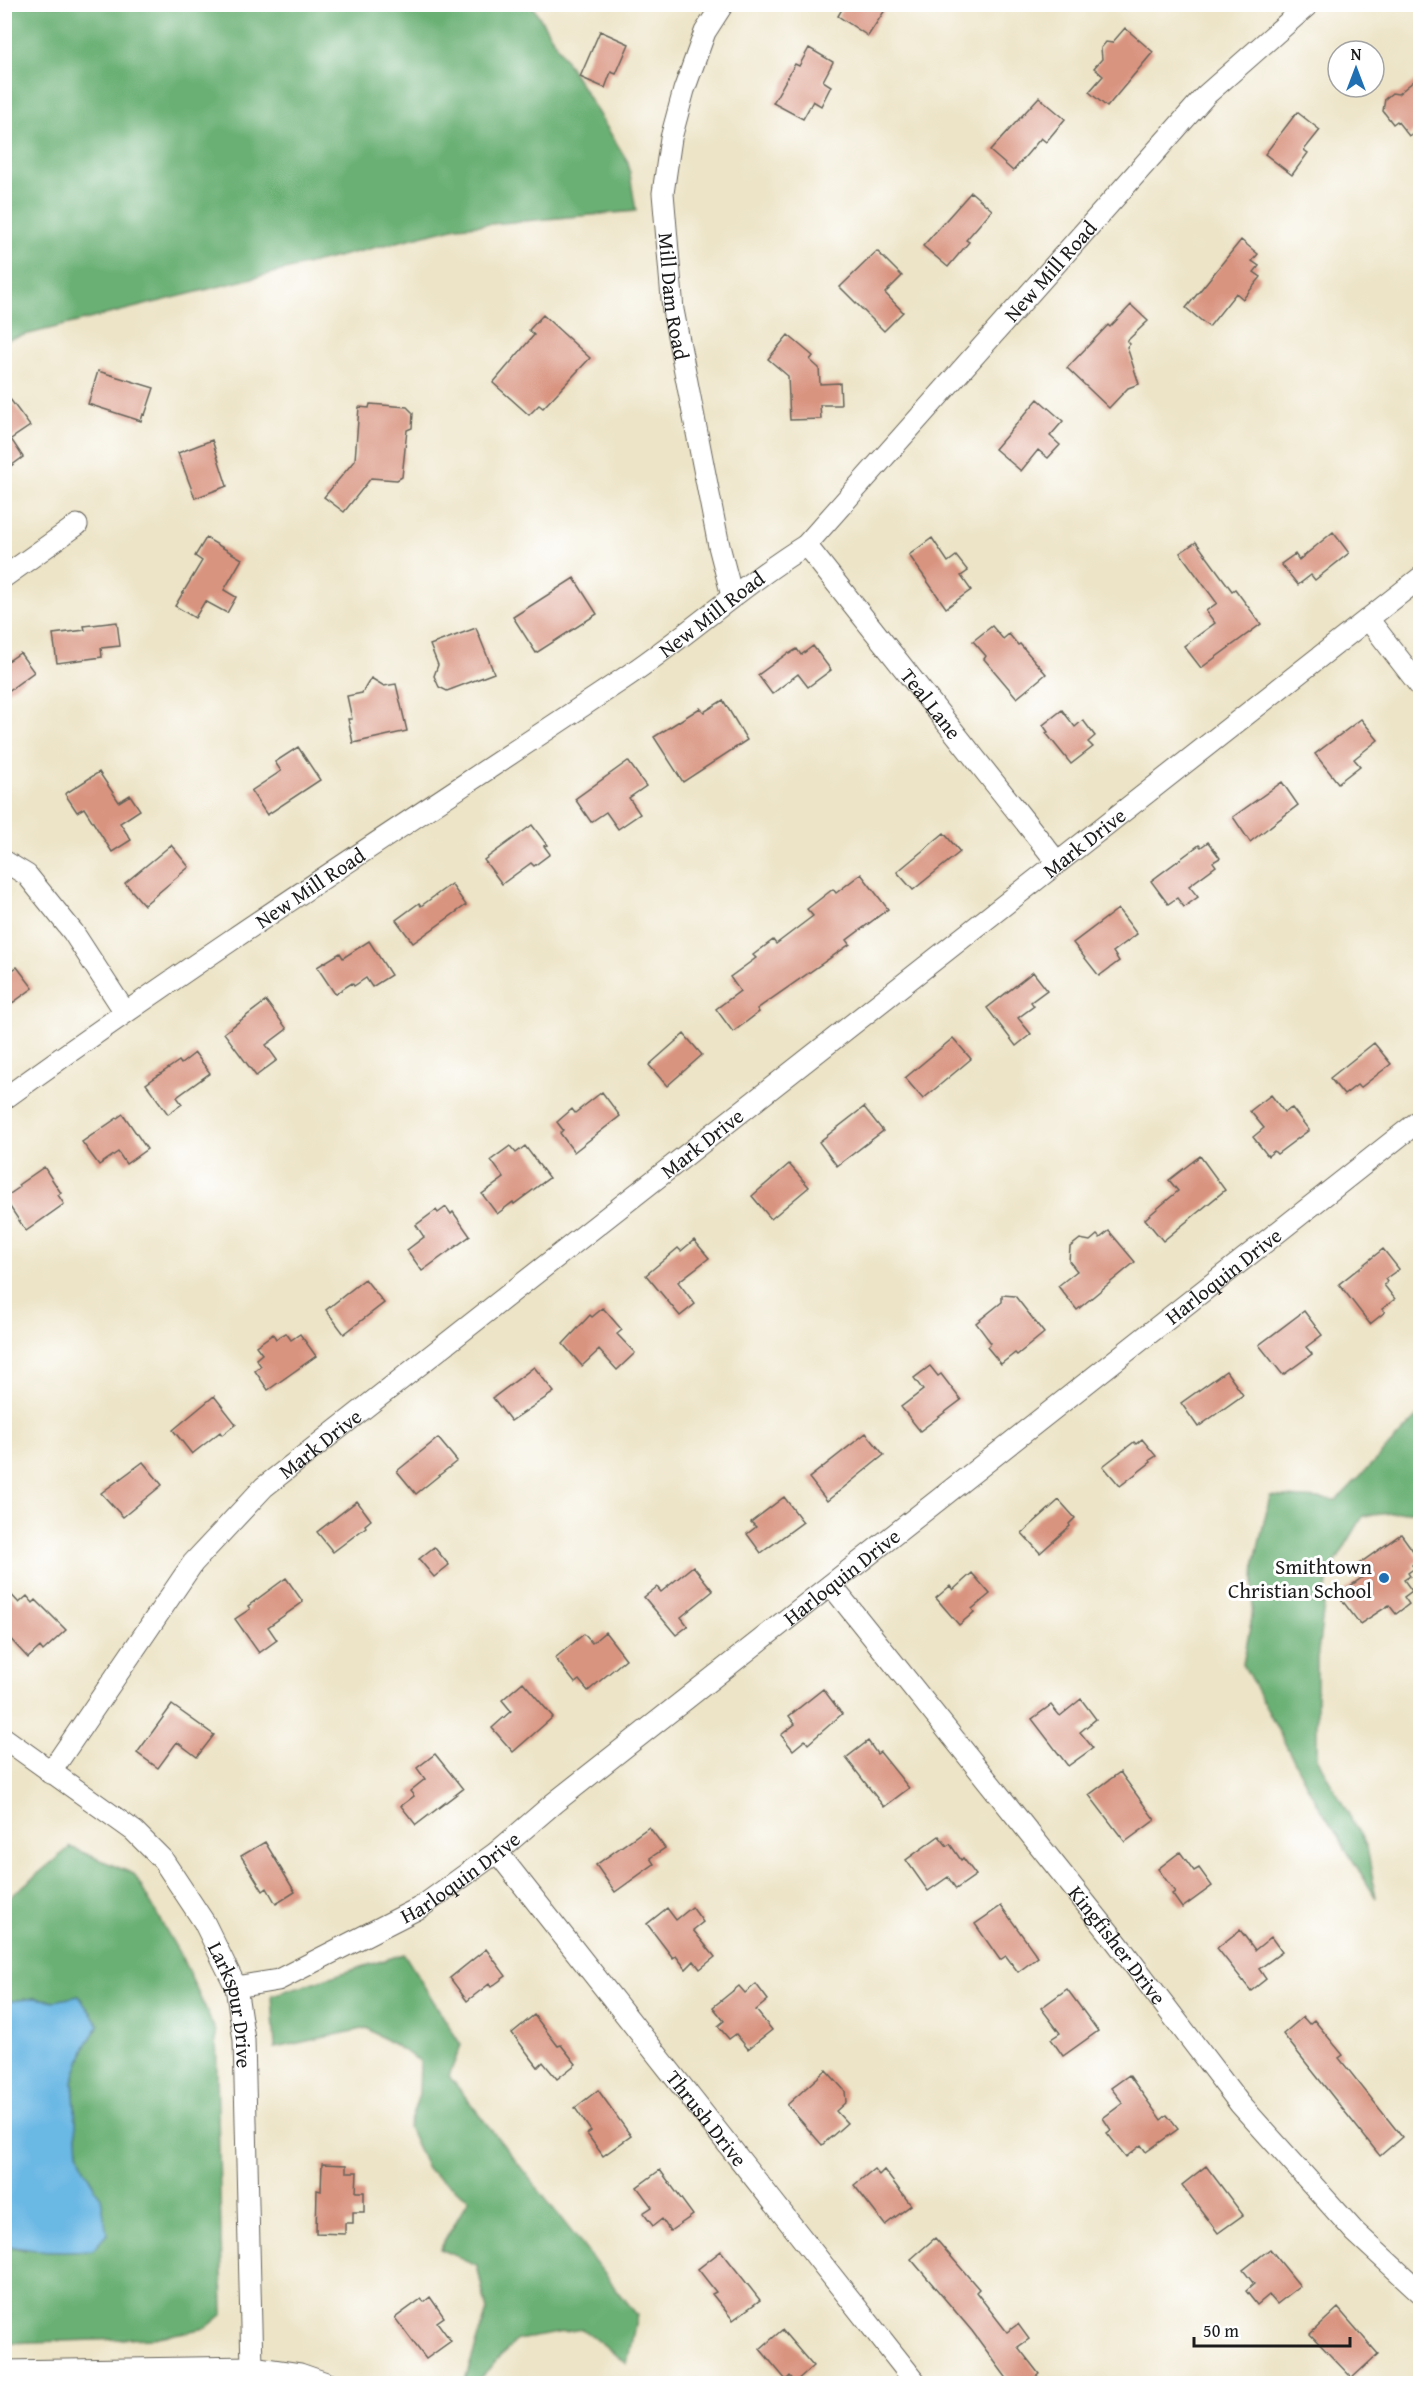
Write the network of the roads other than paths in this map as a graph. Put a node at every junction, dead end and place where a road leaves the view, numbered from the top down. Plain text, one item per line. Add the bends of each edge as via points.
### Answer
1 (723, 4) edge
2 (1309, 4) edge
3 (77, 525) dead end
4 (806, 545) junction
5 (4, 577) edge
6 (1420, 578) edge
7 (732, 596) junction
8 (1368, 619) junction
9 (1420, 686) edge
10 (4, 861) edge
11 (1057, 862) junction
12 (125, 1012) junction
13 (4, 1100) edge
14 (1420, 1120) edge
15 (831, 1585) junction
16 (4, 1738) edge
17 (50, 1773) junction
18 (497, 1852) junction
19 (236, 1987) junction
20 (1420, 2292) edge
21 (252, 2367) junction
22 (4, 2371) edge
23 (329, 2384) edge
24 (917, 2384) edge

1 - 7 street, Mill Dam Road via 705,32 684,90 671,138 663,193 674,310
2 - 4 street, New Mill Road via 1206,95
3 - 5 street
4 - 7 street, New Mill Road
4 - 11 street, Teal Lane
6 - 8 street, Mark Drive
7 - 12 street, New Mill Road via 626,677
8 - 9 street
8 - 11 street, Mark Drive
10 - 12 street via 27,875 73,932
11 - 17 street, Mark Drive via 264,1487 193,1563
12 - 13 street, New Mill Road
14 - 15 street, Harloquin Drive
15 - 18 street, Harloquin Drive
15 - 20 street, Kingfisher Drive via 1111,1935 1240,2104 1355,2232
16 - 17 street, Larkspur Drive
17 - 19 street, Larkspur Drive via 134,1831 163,1860 204,1922
18 - 19 street, Harloquin Drive via 421,1907 278,1980
18 - 24 street, Thrush Drive
19 - 21 street, Larkspur Drive via 244,2040
21 - 22 street
21 - 23 street via 300,2374

